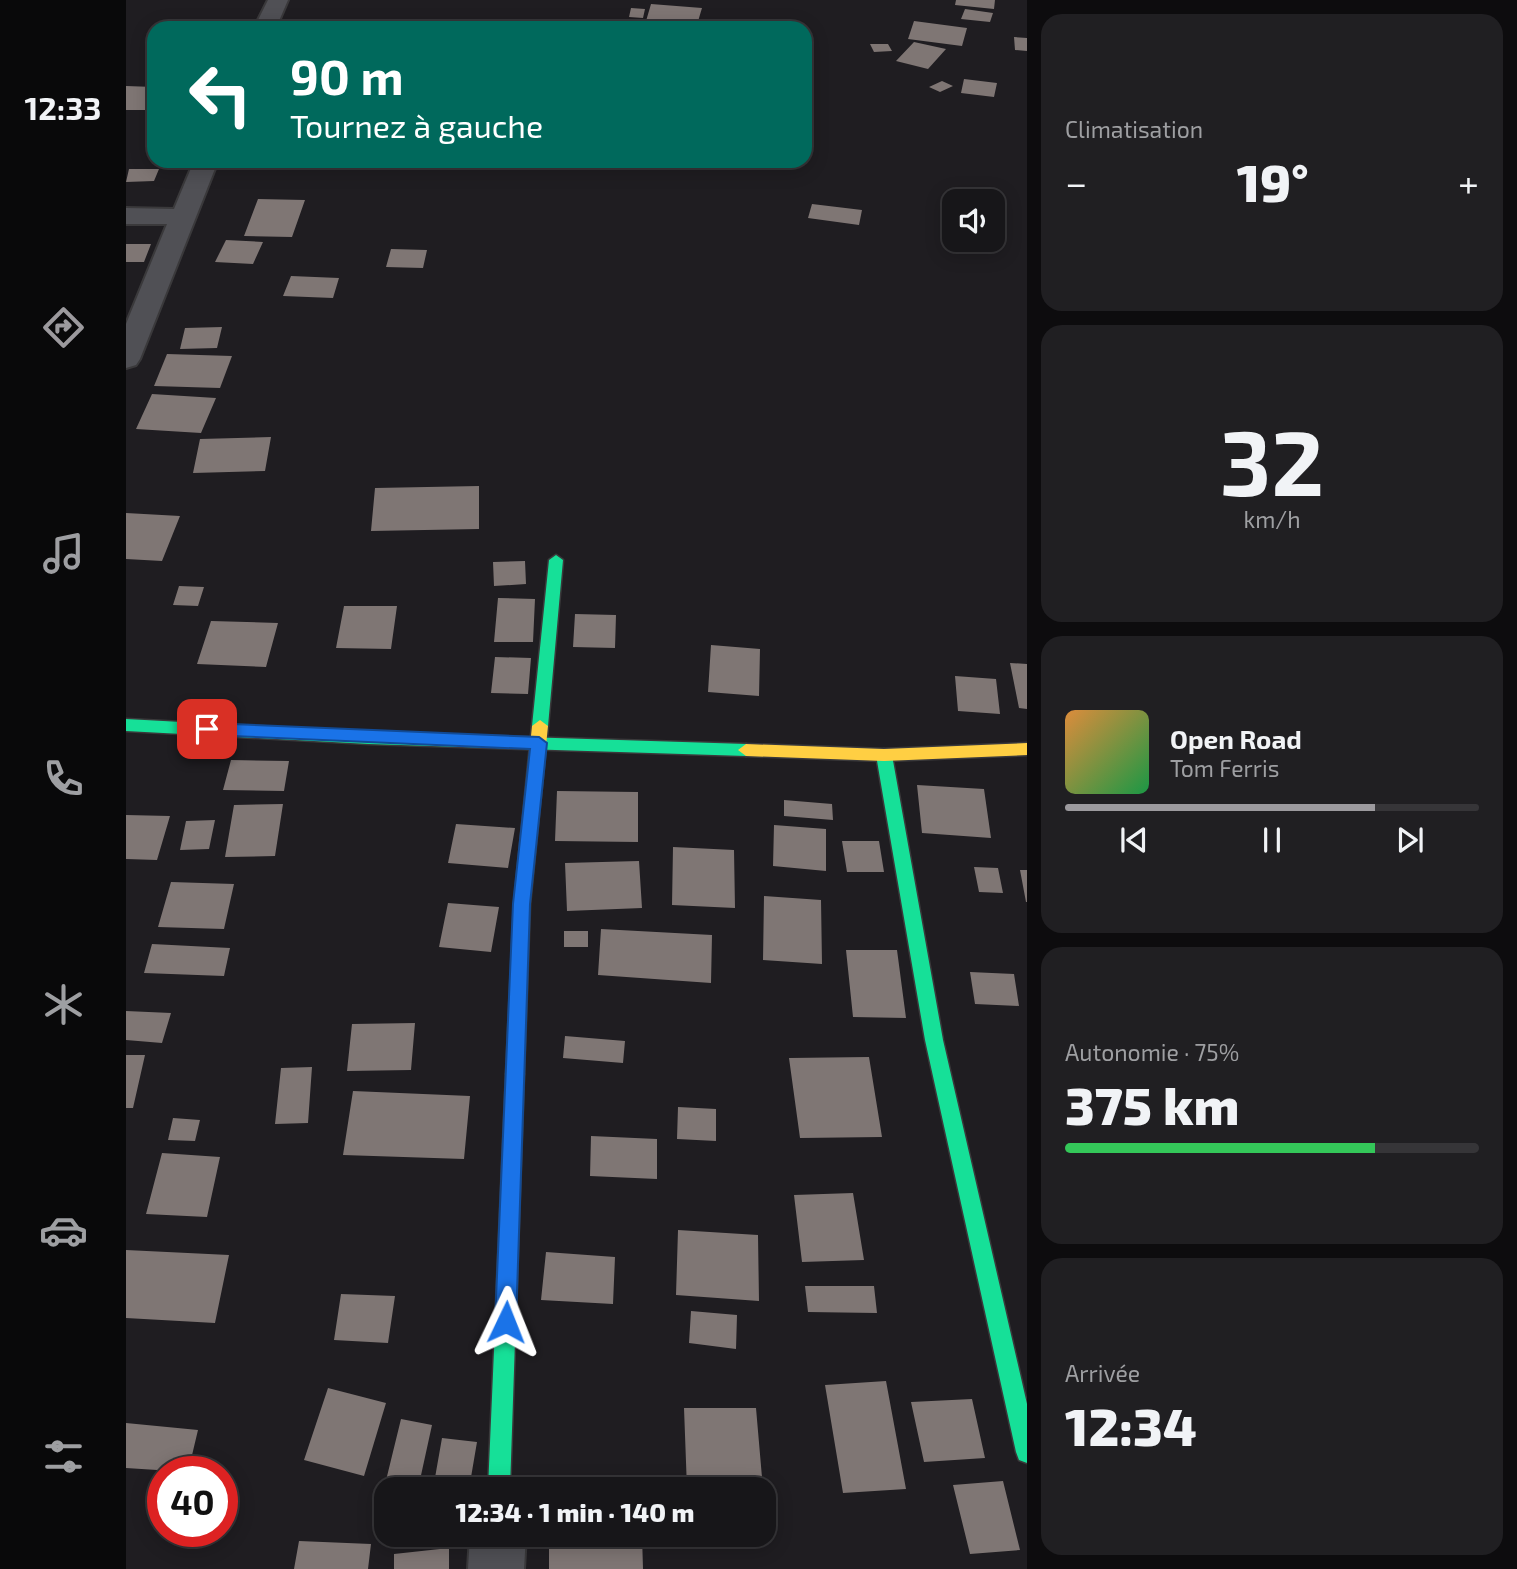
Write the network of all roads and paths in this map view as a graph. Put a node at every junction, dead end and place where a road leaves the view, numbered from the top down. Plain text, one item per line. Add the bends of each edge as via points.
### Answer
1 (278, 0) edge
2 (268, 21) edge
3 (203, 168) edge
4 (126, 215) edge
5 (183, 217) junction
6 (126, 359) edge
7 (556, 560) dead end
8 (126, 725) edge
9 (539, 743) junction
10 (1027, 749) edge
11 (884, 755) junction
12 (1027, 1452) edge
13 (499, 1477) edge
14 (497, 1547) edge
15 (496, 1569) edge

1 - 2 street
3 - 5 street
4 - 5 street
5 - 6 street
7 - 9 street
8 - 9 street
9 - 11 street
9 - 13 street via 522,904
10 - 11 street
11 - 12 street via 934,1040
14 - 15 street

